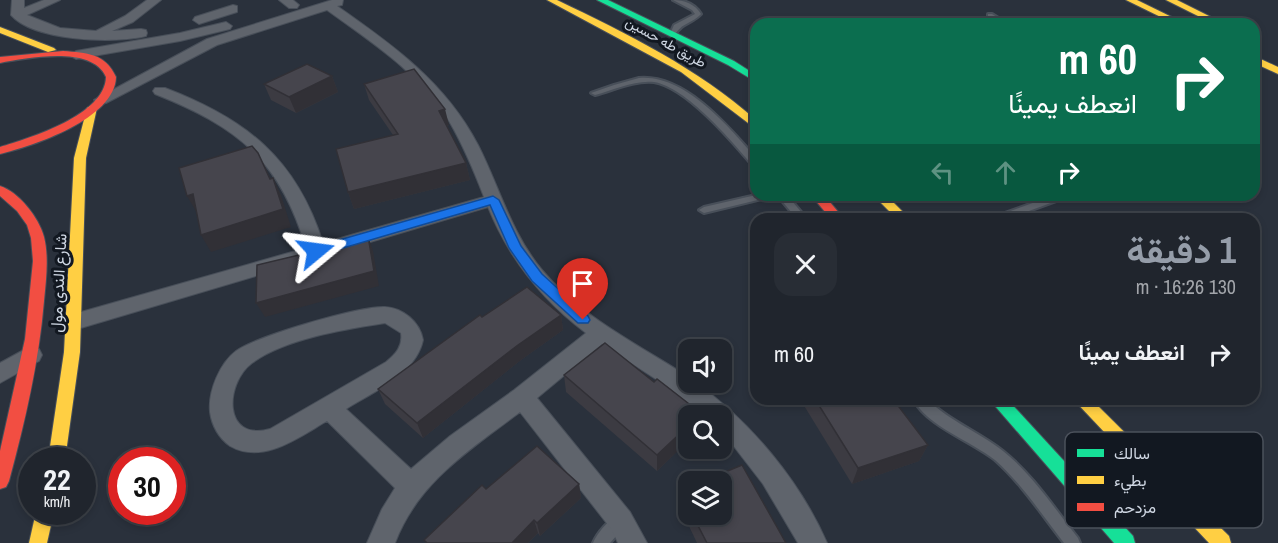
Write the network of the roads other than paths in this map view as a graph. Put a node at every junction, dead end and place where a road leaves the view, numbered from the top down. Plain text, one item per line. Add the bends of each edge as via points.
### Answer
1 (53, 0) edge
2 (155, 0) edge
3 (551, 0) edge
4 (590, 0) edge
5 (601, 0) edge
6 (676, 0) edge
7 (1130, 0) edge
8 (1170, 0) edge
9 (328, 2) edge
10 (289, 3) edge
11 (17, 8) edge
12 (233, 9) dead end
13 (990, 15) dead end
14 (995, 18) edge
15 (1169, 18) edge
16 (1208, 18) edge
17 (129, 19) junction
18 (588, 19) junction
19 (0, 30) edge
20 (145, 33) junction
21 (97, 34) junction
22 (673, 34) junction
23 (180, 37) junction
24 (207, 45) junction
25 (71, 54) junction
26 (0, 60) edge
27 (1260, 62) edge
28 (1278, 71) edge
29 (750, 75) edge
30 (160, 91) dead end
31 (595, 93) dead end
32 (96, 104) junction
33 (750, 120) edge
34 (0, 151) edge
35 (750, 158) edge
36 (0, 190) edge
37 (750, 199) edge
38 (493, 200) junction
39 (787, 201) edge
40 (822, 201) edge
41 (885, 201) edge
42 (1047, 201) edge
43 (704, 210) dead end
44 (797, 213) edge
45 (833, 213) edge
46 (898, 213) edge
47 (1014, 213) edge
48 (316, 251) junction
49 (74, 322) junction
50 (600, 333) junction
51 (31, 355) junction
52 (0, 374) edge
53 (522, 397) junction
54 (705, 405) edge
55 (926, 405) edge
56 (1002, 405) edge
57 (1087, 405) edge
58 (329, 408) junction
59 (732, 426) edge
60 (1113, 432) edge
61 (5, 442) edge
62 (58, 447) edge
63 (1065, 475) edge
64 (0, 481) edge
65 (410, 485) junction
66 (621, 520) junction
67 (42, 525) edge
68 (1113, 528) edge
69 (1207, 528) edge
70 (38, 543) edge
71 (381, 543) edge
72 (600, 543) edge
73 (633, 543) edge
74 (813, 543) edge
75 (1073, 543) edge
76 (1126, 543) edge
77 (1222, 543) edge

1 - 11 street
2 - 17 street
3 - 18 street, طريق طه حسين
4 - 18 street via 606,16
5 - 22 street, طريق طه حسين
6 - 22 lane via 698,14 678,24
7 - 15 street
8 - 16 street
9 - 10 street
9 - 24 street
9 - 38 street via 426,80 469,143
10 - 23 street
11 - 21 street via 51,29
12 - 20 street
13 - 14 lane
17 - 20 street
17 - 21 street
18 - 33 street, طريق طه حسين via 693,75
19 - 25 street
20 - 21 street
22 - 29 street, طريق طه حسين
23 - 24 street via 188,43
23 - 25 street
24 - 32 street
25 - 26 street
25 - 32 street, شارع الندى مول via 100,62 111,74 108,90
27 - 28 street
30 - 48 street via 220,117 268,154 302,206
31 - 35 lane via 645,80 668,83 719,124
32 - 34 street via 52,132
32 - 49 street, شارع الندى مول via 83,140 79,167
36 - 51 street, شارع الندى مول via 22,209 38,237 37,314
37 - 43 lane
38 - 48 street
38 - 50 street via 515,248 537,277
39 - 44 lane
40 - 45 street
41 - 46 street
42 - 47 lane
48 - 49 street
49 - 62 street, شارع الندى مول
50 - 53 street
50 - 54 street
51 - 52 street
51 - 61 street, شارع الندى مول
53 - 65 street
53 - 66 street
55 - 75 lane via 1010,466
56 - 63 street
57 - 60 street
58 - 58 street via 273,439 242,440 230,434 224,425 222,391 232,368 270,344 368,317 385,315 410,327 413,339 409,352 398,364
58 - 65 street
59 - 74 street via 763,460
61 - 64 street, شارع الندى مول
65 - 71 street via 389,520
66 - 72 lane
66 - 73 street
67 - 70 street
68 - 76 street
69 - 77 street

